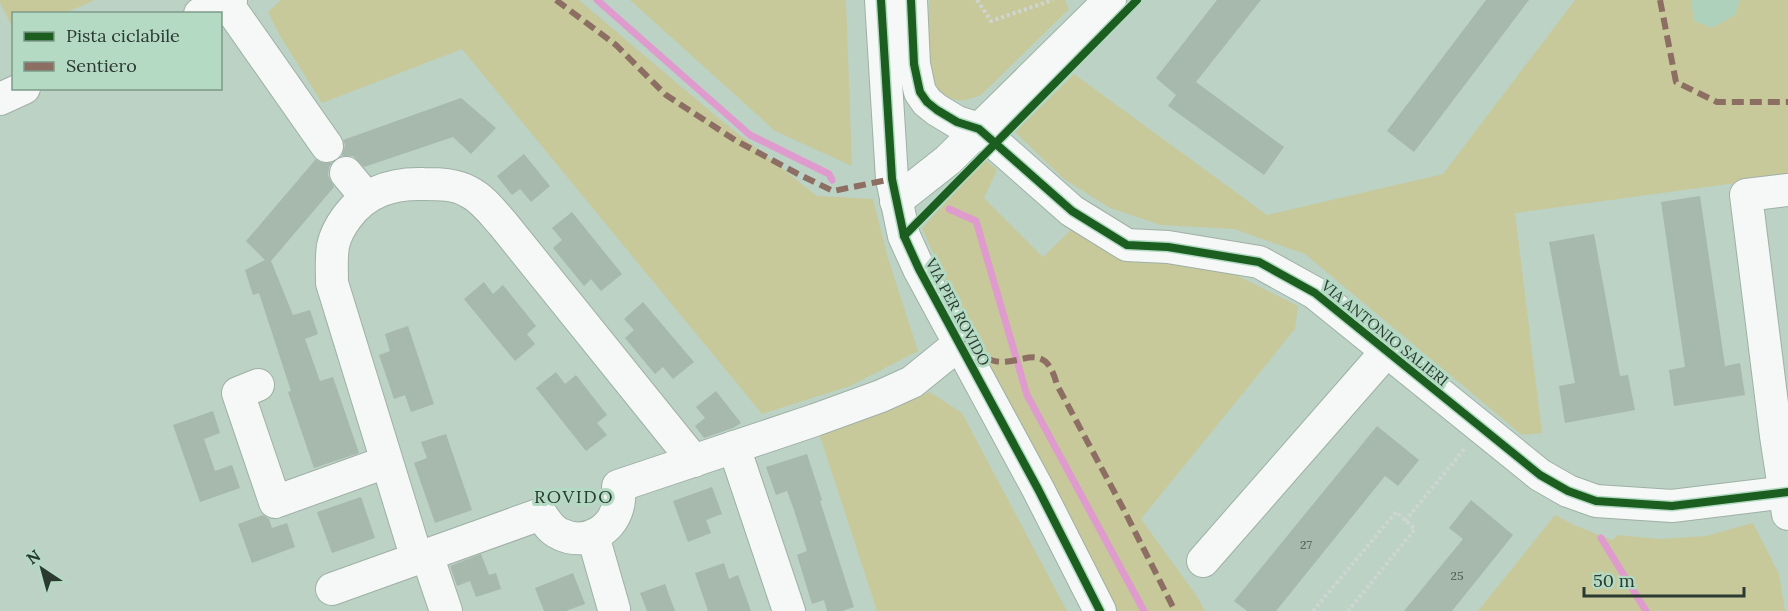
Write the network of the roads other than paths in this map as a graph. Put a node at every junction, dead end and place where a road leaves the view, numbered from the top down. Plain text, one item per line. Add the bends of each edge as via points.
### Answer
1 (881, 0) edge
2 (911, 0) edge
3 (1110, 0) edge
4 (219, 5) edge
5 (20, 90) edge
6 (0, 99) edge
7 (980, 129) junction
8 (327, 146) dead end
9 (346, 173) dead end
10 (1788, 190) edge
11 (366, 197) junction
12 (896, 201) junction
13 (959, 344) junction
14 (1386, 352) junction
15 (258, 385) dead end
16 (734, 447) junction
17 (694, 460) junction
18 (387, 462) junction
19 (1787, 500) edge
20 (593, 536) junction
21 (422, 557) junction
22 (1203, 561) dead end
23 (332, 589) dead end
24 (614, 609) dead end
25 (446, 611) edge
26 (789, 611) edge
27 (1100, 611) edge

1 - 12 street, VIA PER ROVIDO via 889,151
2 - 7 street via 914,64 920,92 945,116
3 - 7 street
4 - 8 street
5 - 6 street
7 - 12 street
7 - 14 street, VIA ANTONIO SALIERI via 1072,211 1127,245 1168,247 1259,262 1315,293
9 - 11 street
10 - 19 street via 1746,195
11 - 17 street via 399,185 435,184 453,186 480,200
11 - 18 street via 342,224 333,244 332,283
12 - 13 street, VIA PER ROVIDO via 904,236
13 - 16 street via 912,382
13 - 27 street, VIA PER ROVIDO
14 - 19 street, VIA ANTONIO SALIERI via 1540,475 1568,491 1596,501 1672,506
14 - 22 street
15 - 18 street via 238,393 274,502
16 - 17 street
16 - 26 street
17 - 20 street via 618,486 620,500 614,519
18 - 21 street
20 - 21 street via 579,539 560,534 548,526 541,514
20 - 24 street
21 - 23 street
21 - 25 street

